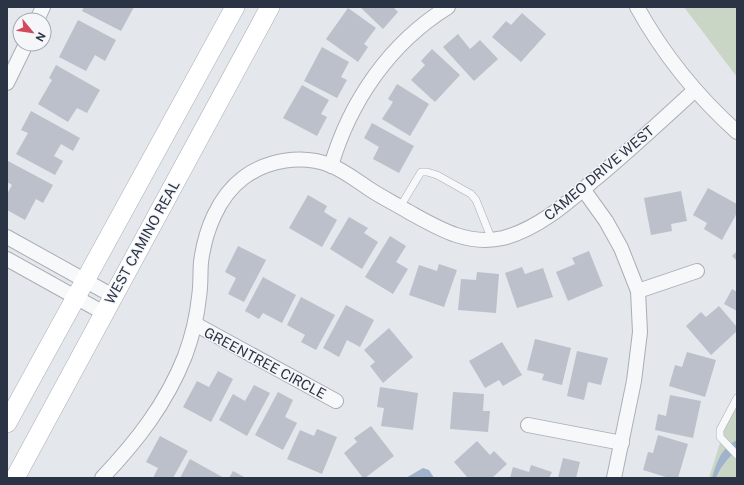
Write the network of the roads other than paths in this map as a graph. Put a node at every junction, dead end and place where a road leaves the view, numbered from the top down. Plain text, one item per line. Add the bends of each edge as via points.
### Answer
1 (235, 7) edge
2 (270, 7) edge
3 (448, 7) edge
4 (637, 7) edge
5 (22, 52) edge
6 (7, 83) edge
7 (695, 90) junction
8 (737, 132) edge
9 (331, 166) junction
10 (583, 189) junction
11 (400, 206) junction
12 (7, 237) edge
13 (492, 240) junction
14 (7, 259) edge
15 (697, 271) dead end
16 (85, 280) junction
17 (638, 291) junction
18 (113, 296) junction
19 (75, 297) junction
20 (104, 313) junction
21 (195, 324) junction
22 (737, 398) edge
23 (336, 401) dead end
24 (7, 423) edge
25 (528, 425) dead end
26 (622, 443) junction
27 (737, 455) edge
28 (15, 478) edge
29 (102, 478) edge
30 (614, 478) edge

1 - 16 street
2 - 18 street, WEST CAMINO REAL
3 - 9 street via 402,43 379,69 348,118
4 - 7 street via 668,57
5 - 6 street
7 - 8 street
7 - 10 street, CAMEO DRIVE WEST
9 - 11 street, CAMEO DRIVE WEST
9 - 21 street, CAMEO DRIVE WEST via 320,161 274,163 253,172 234,186 211,221 205,241
10 - 13 street, CAMEO DRIVE WEST via 557,211 535,224
10 - 17 street via 606,221 621,248
11 - 13 street, CAMEO DRIVE WEST via 450,234
11 - 13 lane via 421,172 437,175 471,194 476,200
12 - 16 street
14 - 19 street
15 - 17 street
16 - 18 street
16 - 19 street
17 - 26 street via 640,332 633,388
18 - 20 street, WEST CAMINO REAL
19 - 20 street
19 - 24 street
20 - 28 street, WEST CAMINO REAL
21 - 23 street, GREENTREE CIRCLE
21 - 29 street, CAMEO DRIVE WEST via 185,356 166,396 149,423
22 - 27 lane via 720,430 722,440
25 - 26 street
26 - 30 street

